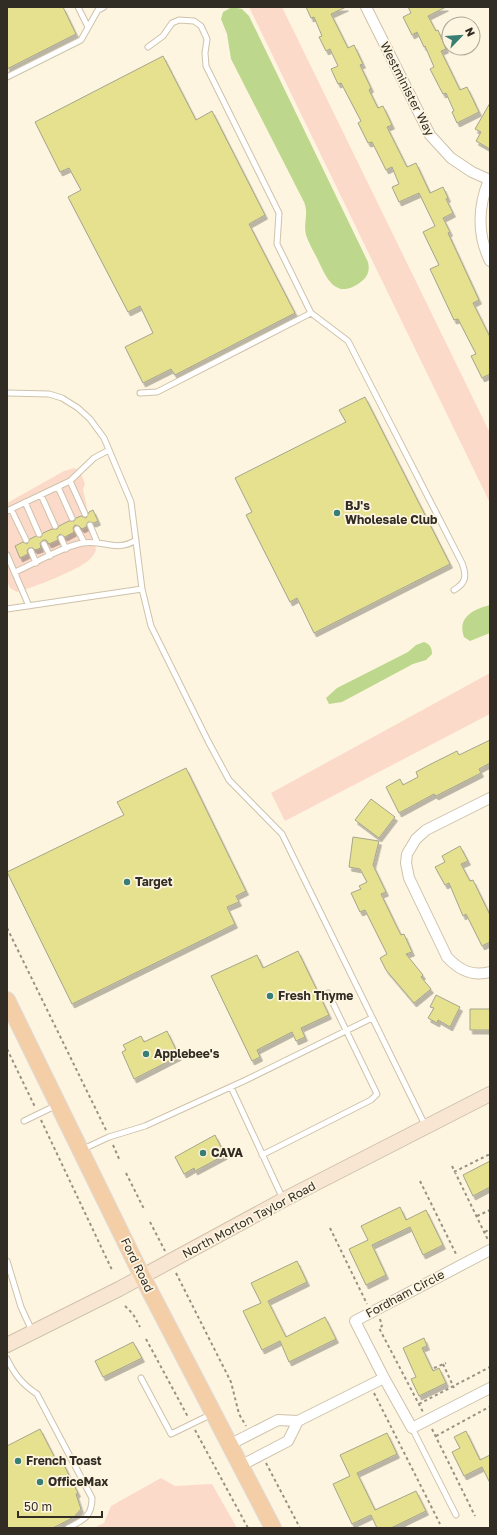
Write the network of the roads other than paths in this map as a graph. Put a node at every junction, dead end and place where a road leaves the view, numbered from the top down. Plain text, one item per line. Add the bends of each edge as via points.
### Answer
1 (78, 7) edge
2 (104, 7) edge
3 (366, 7) edge
4 (88, 27) junction
5 (148, 47) dead end
6 (7, 77) edge
7 (490, 180) edge
8 (490, 261) edge
9 (311, 313) junction
10 (7, 393) edge
11 (140, 393) dead end
12 (109, 450) junction
13 (70, 481) junction
14 (58, 487) junction
15 (41, 495) junction
16 (25, 502) junction
17 (9, 510) edge
18 (85, 514) dead end
19 (72, 518) dead end
20 (90, 525) dead end
21 (55, 526) dead end
22 (78, 529) dead end
23 (39, 534) dead end
24 (61, 538) dead end
25 (26, 540) dead end
26 (136, 540) junction
27 (84, 542) junction
28 (97, 542) junction
29 (44, 544) dead end
30 (66, 549) junction
31 (31, 551) dead end
32 (7, 555) edge
33 (50, 556) junction
34 (36, 563) junction
35 (15, 572) junction
36 (142, 589) junction
37 (454, 590) dead end
38 (29, 606) junction
39 (7, 609) edge
40 (490, 798) edge
41 (490, 972) edge
42 (328, 993) dead end
43 (7, 1000) edge
44 (372, 1018) junction
45 (347, 1031) junction
46 (231, 1087) junction
47 (490, 1094) edge
48 (58, 1104) junction
49 (24, 1121) dead end
50 (426, 1128) junction
51 (80, 1150) junction
52 (262, 1155) junction
53 (283, 1200) junction
54 (487, 1246) edge
55 (7, 1261) edge
56 (142, 1276) junction
57 (33, 1332) junction
58 (7, 1345) edge
59 (7, 1359) edge
60 (141, 1378) dead end
61 (384, 1378) junction
62 (490, 1388) edge
63 (213, 1413) junction
64 (298, 1421) junction
65 (412, 1428) junction
66 (229, 1444) junction
67 (240, 1466) junction
68 (456, 1515) dead end
69 (68, 1528) edge
70 (272, 1528) edge

1 - 4 lane
2 - 4 lane via 98,10
3 - 7 street, Westminister Way via 430,135 451,158
4 - 6 lane via 81,40
5 - 9 lane via 179,20 194,21 206,32 206,66 279,213 277,244
7 - 8 street, Westminister Way via 482,200 480,217 481,235
9 - 11 lane via 157,392
9 - 37 lane via 348,341 352,348 465,572 466,580
10 - 12 lane via 49,394 62,398 90,419 104,438
12 - 13 lane via 94,458
12 - 26 lane via 131,502
13 - 14 lane
13 - 18 lane
14 - 15 lane
14 - 19 lane
15 - 16 lane
15 - 21 lane
16 - 17 lane
16 - 23 lane
17 - 25 lane
20 - 28 lane
22 - 27 lane
24 - 30 lane
26 - 28 lane via 117,547
26 - 36 lane
27 - 28 lane
27 - 30 lane
29 - 33 lane
30 - 33 lane
31 - 34 lane
32 - 35 lane
33 - 34 lane
34 - 35 lane
35 - 38 lane
36 - 38 lane
36 - 44 lane via 150,626 218,761 229,780 282,834
38 - 39 lane
40 - 41 street via 426,830 416,839 407,854 406,863 409,878 447,957 466,972
42 - 45 lane
43 - 48 main road, Ford Road
44 - 45 lane
44 - 50 lane
45 - 46 lane
45 - 52 lane via 376,1089 375,1098
46 - 51 lane via 145,1126 109,1137
46 - 52 lane
47 - 50 street, North Morton Taylor Road
48 - 49 lane
48 - 51 main road, Ford Road
50 - 53 street, North Morton Taylor Road
51 - 56 main road, Ford Road
52 - 53 lane
53 - 56 street, North Morton Taylor Road
54 - 61 street, Fordham Circle via 355,1320
55 - 57 lane via 21,1307
56 - 57 street, North Morton Taylor Road
56 - 63 main road, Ford Road
57 - 58 street, North Morton Taylor Road
59 - 69 lane via 22,1384 37,1394 92,1498 92,1509 86,1517
60 - 63 lane via 172,1434
61 - 64 street
61 - 65 street, Fordham Circle
62 - 65 street
63 - 66 main road, Ford Road
64 - 66 street via 278,1420
64 - 67 street via 288,1441
65 - 68 lane
66 - 67 main road, Ford Road
67 - 70 main road, Ford Road

